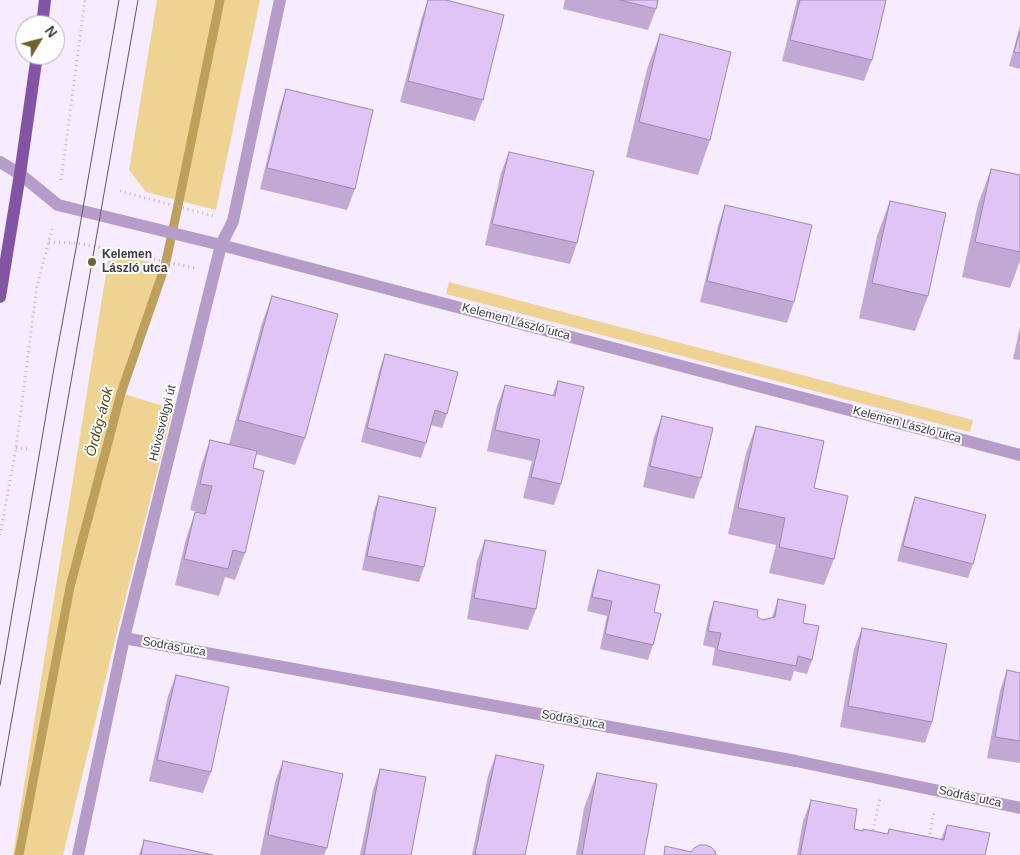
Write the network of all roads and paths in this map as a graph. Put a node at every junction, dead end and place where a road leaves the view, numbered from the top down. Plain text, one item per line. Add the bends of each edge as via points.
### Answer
1 (46, 0) edge
2 (85, 0) edge
3 (280, 0) edge
4 (44, 15) edge
5 (36, 65) edge
6 (0, 162) edge
7 (20, 174) junction
8 (120, 191) dead end
9 (58, 205) junction
10 (233, 221) junction
11 (49, 242) junction
12 (222, 245) junction
13 (103, 248) dead end
14 (110, 250) dead end
15 (214, 277) junction
16 (0, 297) edge
17 (16, 448) junction
18 (28, 449) dead end
19 (1020, 455) edge
20 (0, 535) edge
21 (124, 638) junction
22 (884, 779) junction
23 (938, 790) junction
24 (1020, 808) edge
25 (871, 842) edge
26 (928, 847) edge
27 (78, 855) edge

1 - 4 main road
2 - 9 path
3 - 10 street, Hűvösvölgyi út
5 - 7 main road
6 - 7 street, Kelemen László utca
7 - 9 street, Kelemen László utca
7 - 16 main road
8 - 10 path
9 - 11 path
9 - 12 street, Kelemen László utca
10 - 12 street, Hűvösvölgyi út
11 - 13 path
11 - 17 path via 37,286
12 - 15 street, Hűvösvölgyi út
12 - 19 street, Kelemen László utca
14 - 15 path via 202,269
15 - 21 street, Hűvösvölgyi út
17 - 18 path
17 - 20 path
21 - 22 street, Sodrás utca
21 - 27 street, Hűvösvölgyi út
22 - 23 street, Sodrás utca
22 - 25 path
23 - 24 street, Sodrás utca
23 - 26 path

